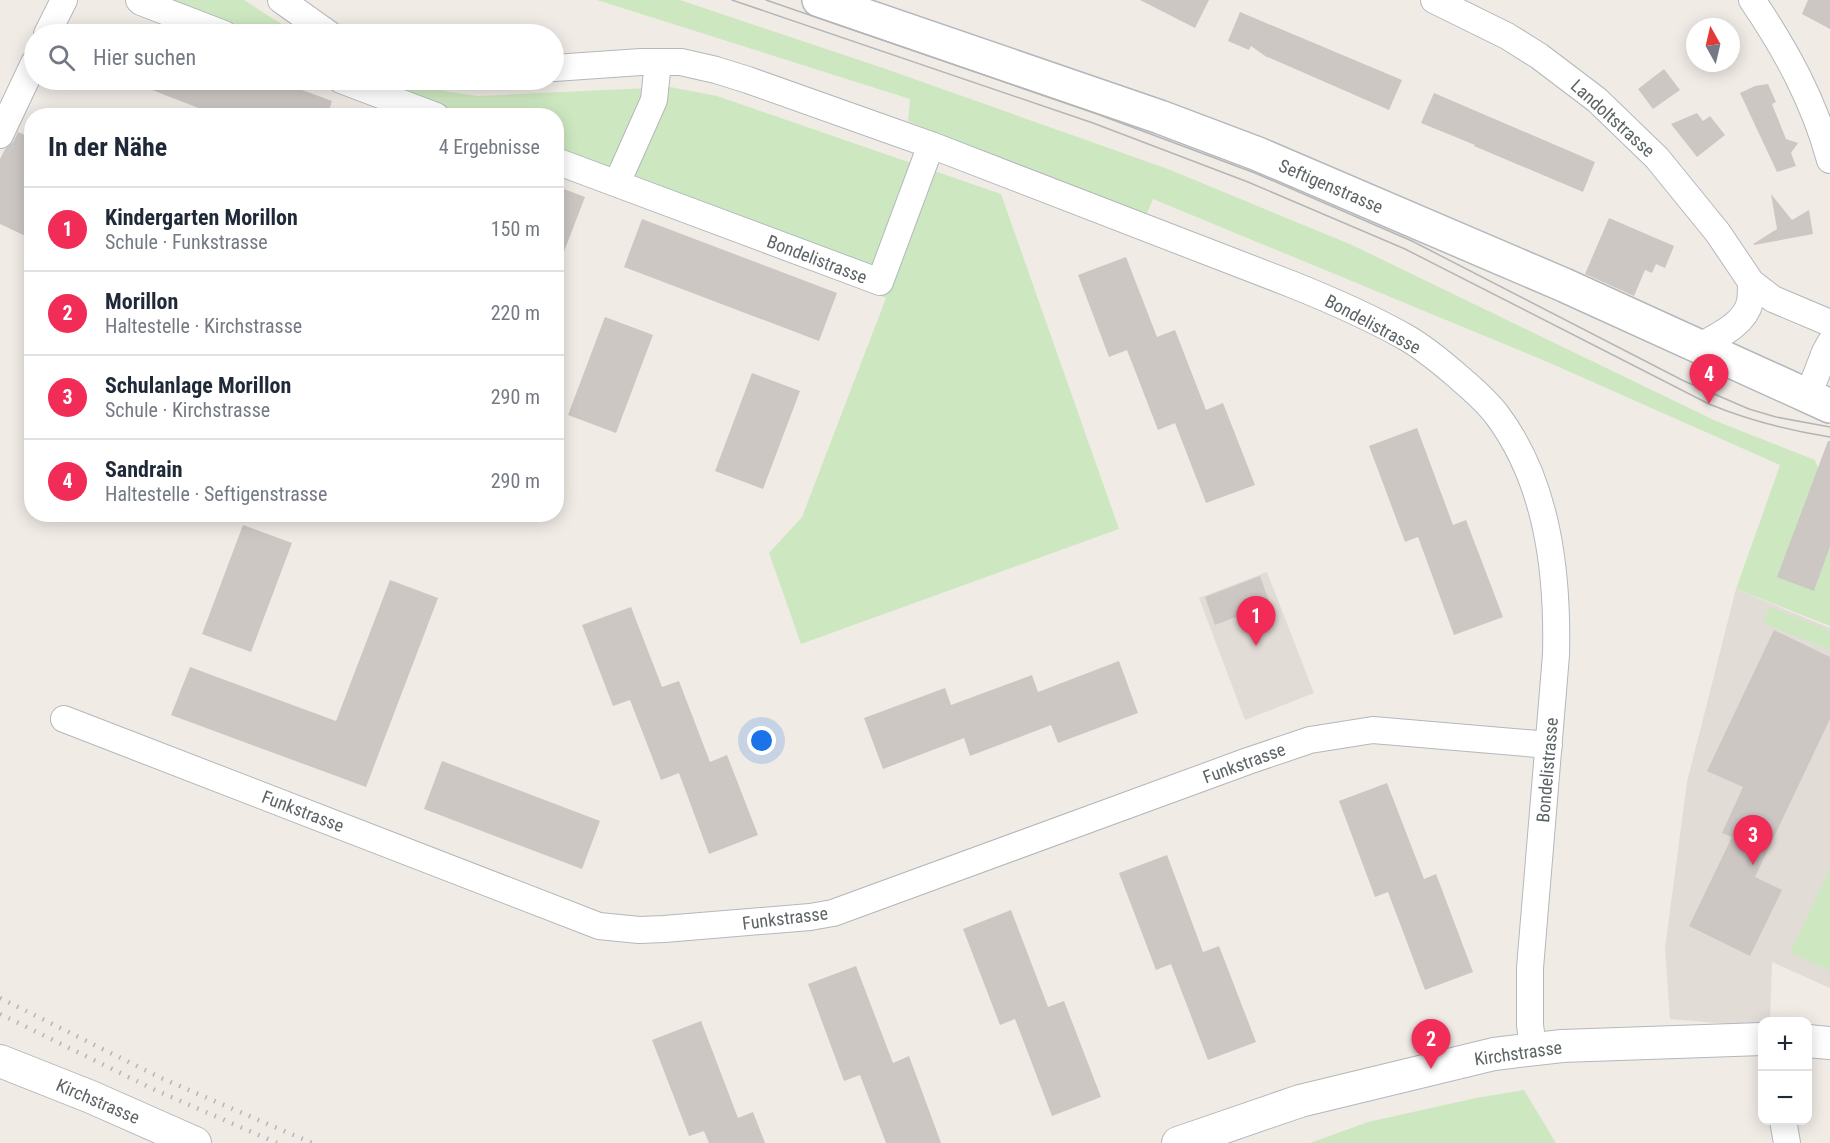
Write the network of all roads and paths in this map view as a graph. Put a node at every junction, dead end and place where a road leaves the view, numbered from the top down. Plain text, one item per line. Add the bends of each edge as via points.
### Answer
1 (64, 0) edge
2 (139, 0) edge
3 (281, 0) edge
4 (819, 0) edge
5 (1434, 0) edge
6 (1752, 0) edge
7 (53, 24) edge
8 (199, 24) edge
9 (315, 24) edge
10 (658, 62) junction
11 (564, 67) edge
12 (24, 84) edge
13 (367, 90) edge
14 (415, 108) edge
15 (0, 135) edge
16 (931, 145) junction
17 (1829, 149) edge
18 (564, 164) edge
19 (617, 183) junction
20 (1751, 282) junction
21 (1830, 324) edge
22 (1830, 343) edge
23 (1700, 346) junction
24 (1819, 401) edge
25 (64, 719) dead end
26 (1549, 745) junction
27 (1758, 1039) edge
28 (1812, 1041) edge
29 (1830, 1043) edge
30 (1533, 1048) junction
31 (0, 1061) edge
32 (1784, 1125) edge
33 (182, 1140) edge
34 (1178, 1143) edge
35 (1787, 1143) edge

1 - 7 street
2 - 8 street
3 - 9 street
4 - 23 main road, Seftigenstrasse via 1258,154
5 - 20 street, Landoltstrasse via 1507,36 1597,100 1657,158 1718,233
6 - 17 street via 1798,76
10 - 11 street, Bondelistrasse
10 - 16 street, Bondelistrasse via 681,62 748,80
10 - 19 street via 654,100
12 - 15 street
13 - 14 street
16 - 19 street, Bondelistrasse via 880,282
16 - 26 street, Bondelistrasse via 1348,308 1409,340 1474,390 1514,442 1533,485 1547,533 1557,616
18 - 19 street, Bondelistrasse
20 - 21 street, Landoltstrasse via 1773,299
20 - 23 street via 1750,301 1741,320
22 - 24 street via 1825,352
23 - 24 main road, Seftigenstrasse
25 - 26 street, Funkstrasse via 599,926 639,930 833,913 1310,740 1373,730
26 - 30 street, Bondelistrasse via 1530,968
27 - 30 street, Kirchstrasse
28 - 29 street
30 - 34 street, Kirchstrasse via 1474,1058 1300,1101
31 - 33 street, Kirchstrasse via 91,1097
32 - 35 street

